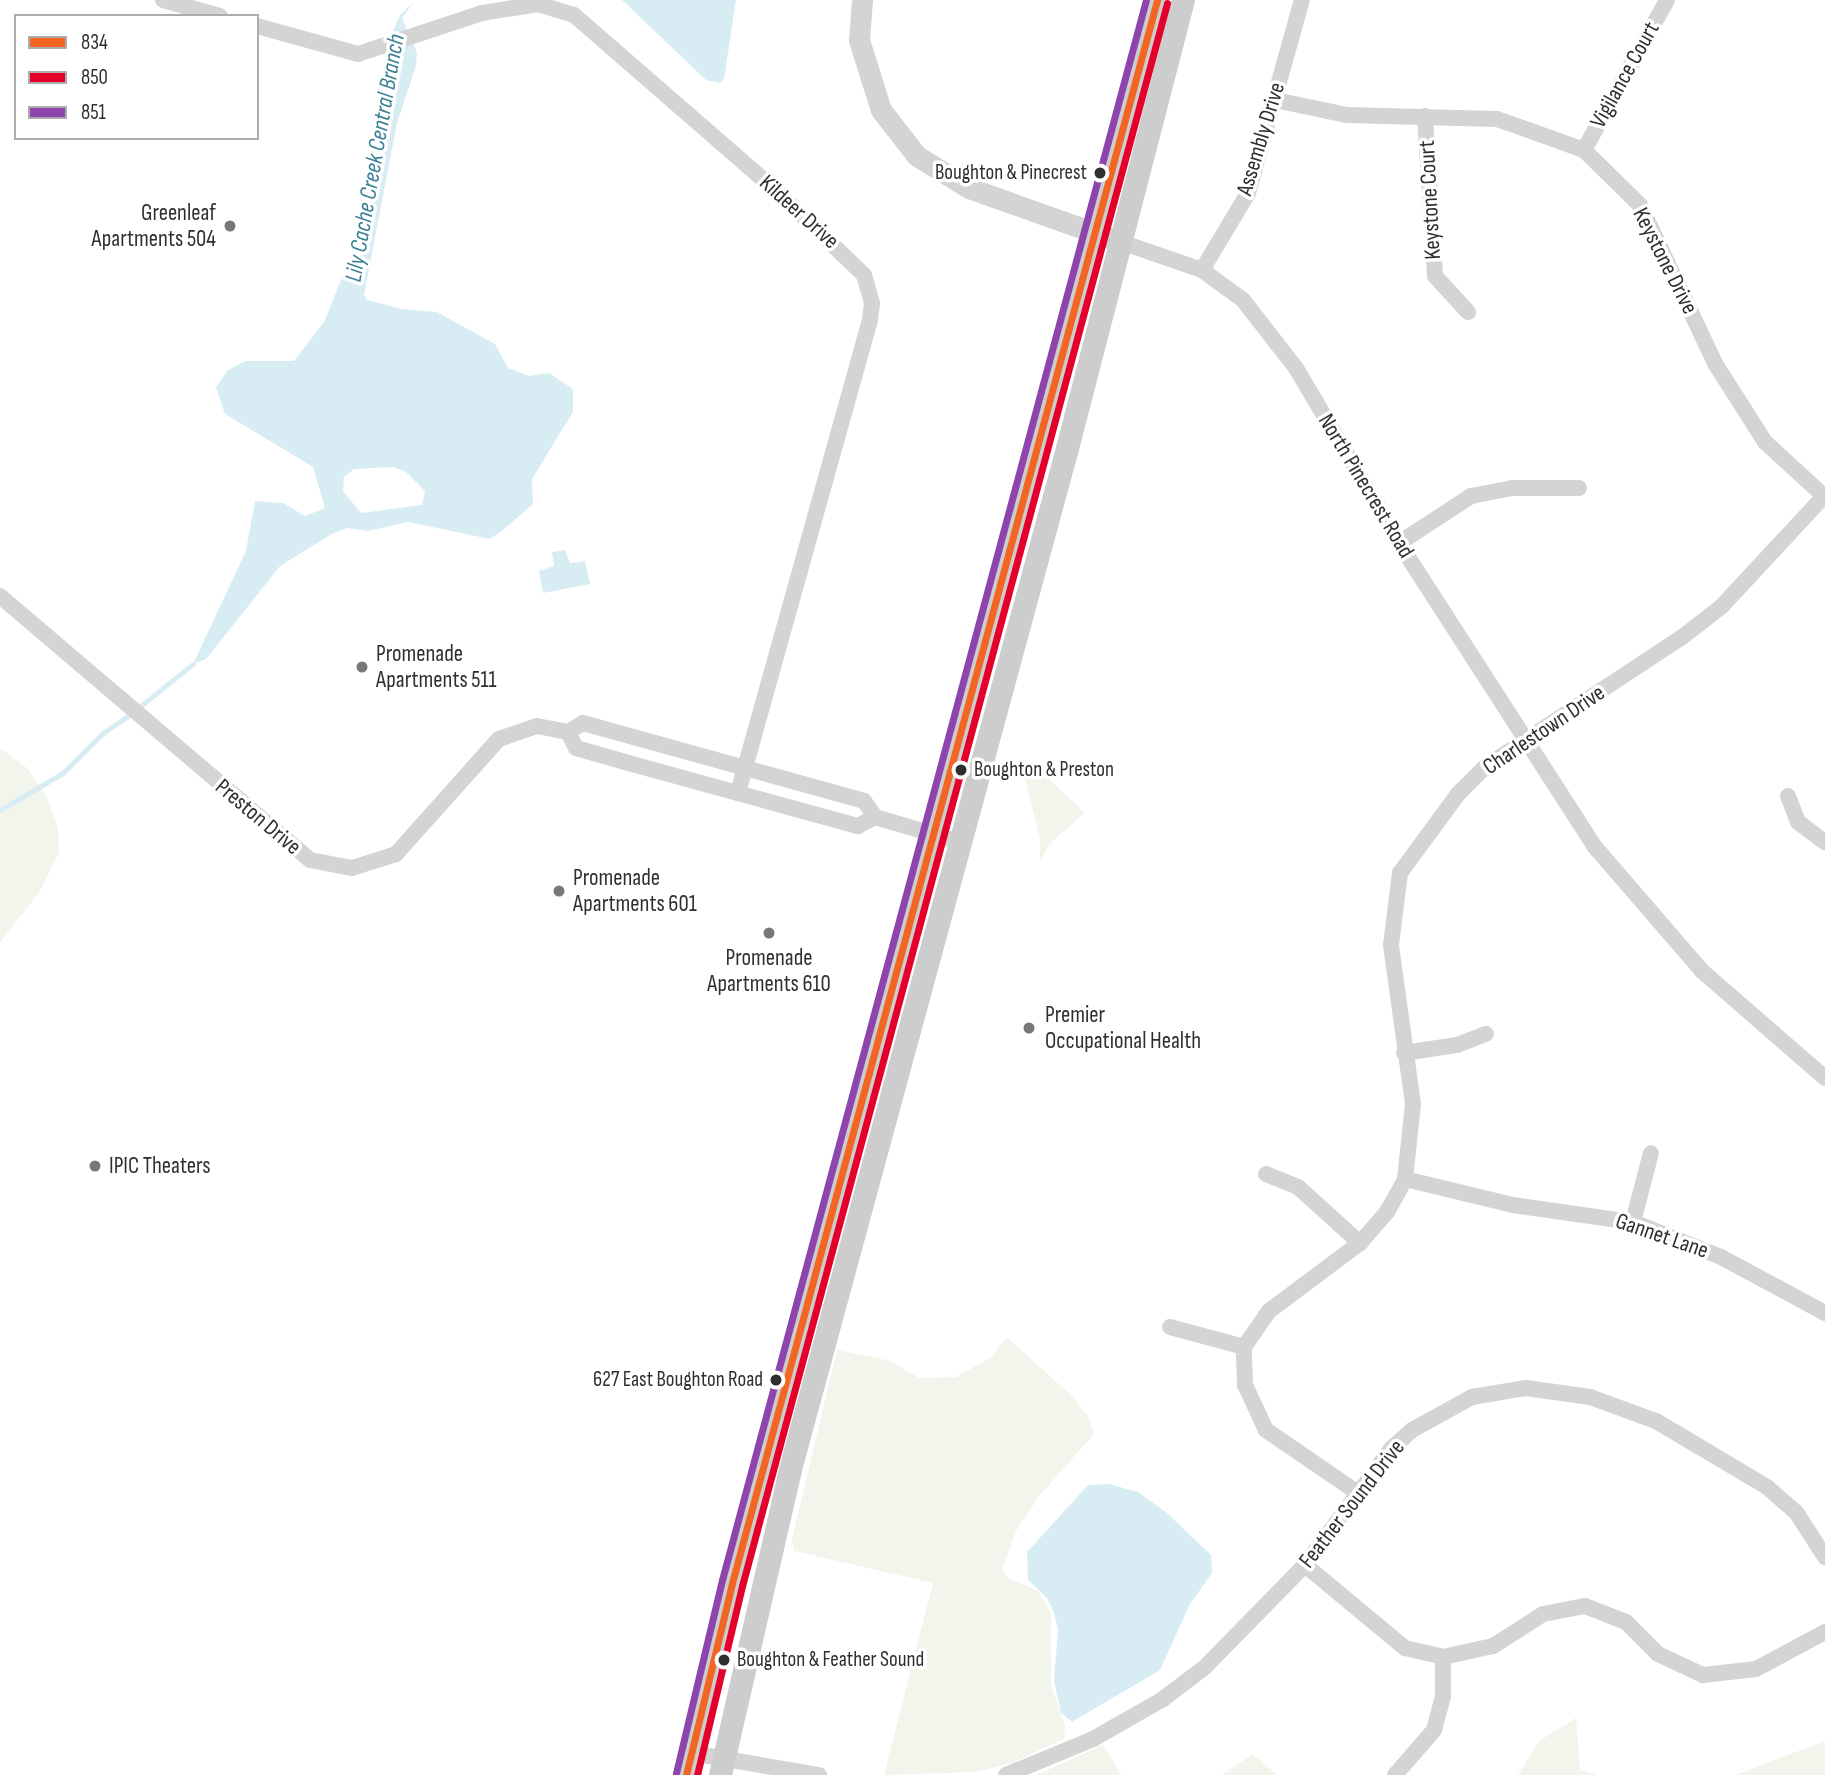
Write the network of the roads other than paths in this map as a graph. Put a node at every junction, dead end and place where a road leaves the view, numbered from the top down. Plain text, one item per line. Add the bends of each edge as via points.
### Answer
1 (163, 0) edge
2 (862, 0) edge
3 (1157, 0) edge
4 (1183, 0) edge
5 (1302, 0) edge
6 (1667, 0) edge
7 (213, 14) edge
8 (259, 27) edge
9 (1275, 100) junction
10 (1425, 116) junction
11 (1584, 150) junction
12 (1096, 234) junction
13 (1121, 242) junction
14 (1202, 270) junction
15 (1468, 312) dead end
16 (1578, 488) dead end
17 (1824, 496) edge
18 (1399, 543) junction
19 (0, 596) edge
20 (568, 732) junction
21 (1528, 739) junction
22 (745, 768) junction
23 (738, 793) junction
24 (1788, 796) dead end
25 (874, 817) junction
26 (935, 835) junction
27 (960, 842) junction
28 (1825, 842) edge
29 (1486, 1034) dead end
30 (1404, 1053) junction
31 (1825, 1078) edge
32 (1651, 1153) dead end
33 (1266, 1174) dead end
34 (1405, 1179) junction
35 (1633, 1222) junction
36 (1360, 1243) junction
37 (1825, 1313) edge
38 (1170, 1327) dead end
39 (1244, 1347) junction
40 (1358, 1493) junction
41 (1823, 1550) edge
42 (1305, 1565) junction
43 (1825, 1632) edge
44 (1443, 1657) junction
45 (688, 1764) edge
46 (722, 1766) edge
47 (819, 1775) edge
48 (1006, 1775) edge
49 (1395, 1775) edge

1 - 7 street
2 - 12 street, North Pinecrest Road via 859,40 881,110 917,156 969,188
3 - 12 main road
4 - 13 main road
5 - 9 street, Assembly Drive
6 - 11 street, Vigilance Court
8 - 22 street, Kildeer Drive via 358,54 482,13 538,4 574,16 781,196 864,275 872,303 870,320
9 - 10 street, Keystone Drive via 1348,115
9 - 14 street, Assembly Drive via 1248,193
10 - 11 street, Keystone Drive via 1497,119
10 - 15 street, Keystone Court via 1435,276
11 - 17 street, Keystone Drive via 1640,205 1716,365 1765,442
12 - 13 street, North Pinecrest Road
12 - 26 main road
13 - 14 street, North Pinecrest Road
13 - 27 main road
14 - 18 street, North Pinecrest Road via 1243,300 1277,342
16 - 18 street via 1512,488 1471,496
17 - 21 street, Charlestown Drive via 1721,607
18 - 21 street, North Pinecrest Road
19 - 20 street, Preston Drive via 310,860 352,868 396,854 499,739 537,726
20 - 22 street, Preston Drive via 583,723
20 - 23 street, Preston Drive via 576,748
21 - 30 street, Charlestown Drive via 1473,778 1400,873 1391,945
21 - 31 street, North Pinecrest Road via 1595,847 1702,971
22 - 23 street, Kildeer Drive
22 - 25 street, Preston Drive via 864,801
23 - 25 street, Preston Drive via 858,826
24 - 28 street via 1798,822
25 - 26 street, Preston Drive
26 - 27 street, Preston Drive
26 - 45 main road via 732,1583
27 - 46 main road via 790,1469
29 - 30 street via 1457,1045
30 - 34 street, Charlestown Drive via 1413,1104
32 - 35 street
33 - 36 street via 1298,1187
34 - 35 street, Gannet Lane via 1513,1205
34 - 36 street via 1387,1212
35 - 37 street, Gannet Lane via 1721,1257
36 - 39 street via 1269,1311
38 - 39 street
39 - 40 street via 1245,1385 1266,1430
40 - 41 street, Feather Sound Drive via 1412,1430 1472,1397 1526,1388 1590,1397 1656,1420 1768,1487 1796,1512
40 - 42 street, Feather Sound Drive
42 - 44 street via 1405,1648
42 - 48 street, Feather Sound Drive via 1213,1660 1163,1699 1093,1739
43 - 44 street via 1756,1669 1703,1675 1658,1654 1626,1622 1585,1606 1543,1614 1493,1646
44 - 49 street via 1443,1697 1434,1730
45 - 46 street
46 - 47 street

